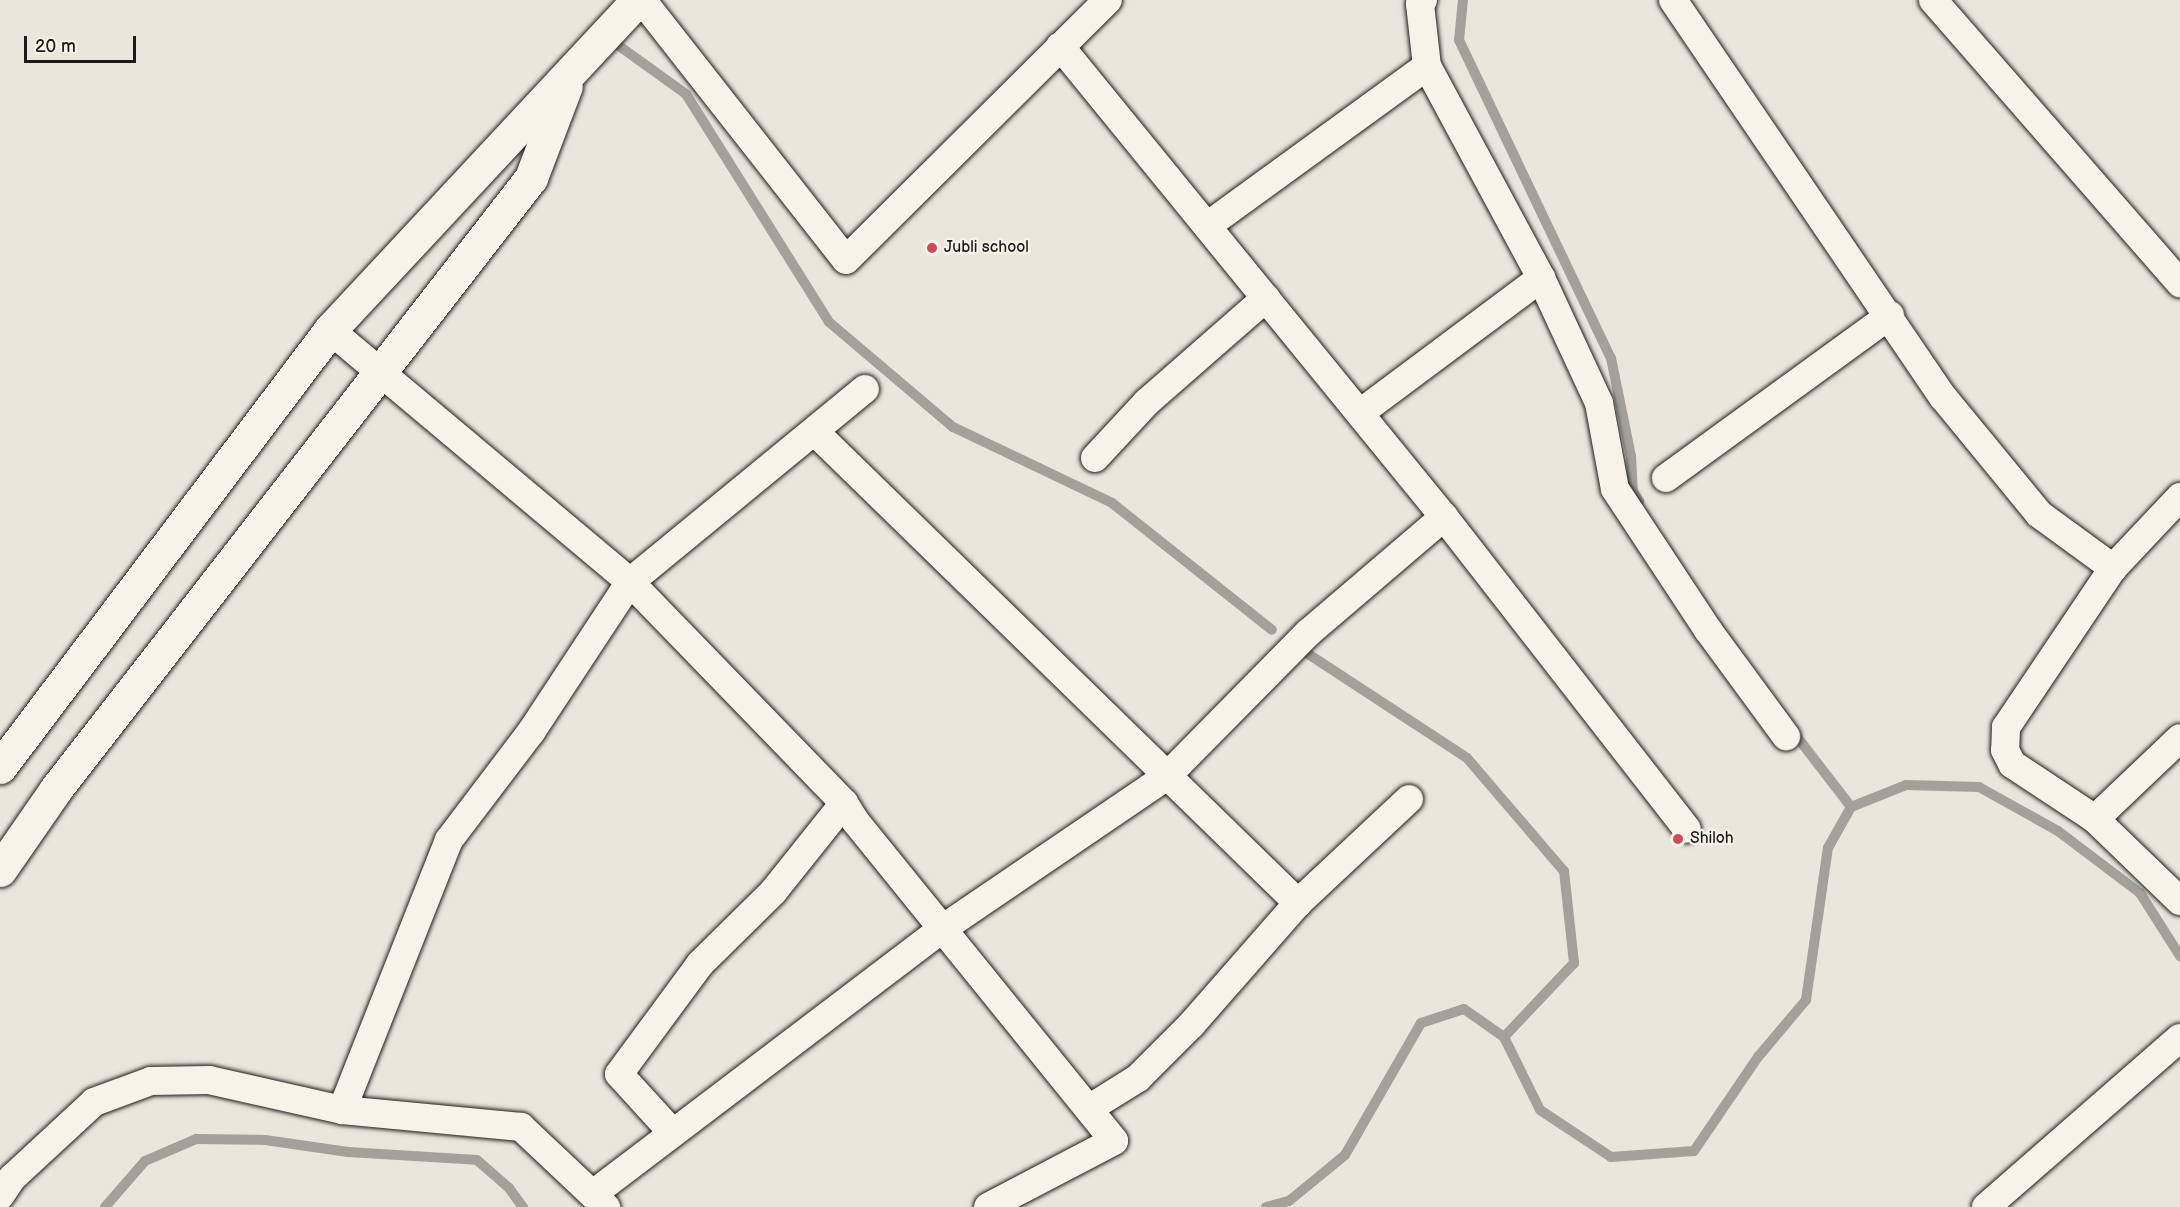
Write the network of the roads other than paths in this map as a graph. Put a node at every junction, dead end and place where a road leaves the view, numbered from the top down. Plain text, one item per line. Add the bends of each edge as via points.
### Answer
1 (638, 0) edge
2 (642, 0) edge
3 (1108, 0) edge
4 (1423, 0) edge
5 (1672, 0) edge
6 (1933, 0) edge
7 (1060, 46) junction
8 (1427, 66) junction
9 (572, 70) junction
10 (1208, 226) junction
11 (1541, 278) junction
12 (2180, 283) edge
13 (1266, 298) junction
14 (1890, 315) junction
15 (330, 330) junction
16 (378, 371) junction
17 (865, 389) dead end
18 (1360, 413) junction
19 (815, 432) junction
20 (1095, 458) dead end
21 (1666, 478) dead end
22 (2180, 497) edge
23 (1444, 517) junction
24 (2113, 568) junction
25 (630, 582) junction
26 (1786, 736) dead end
27 (2180, 738) edge
28 (0, 767) edge
29 (1167, 776) junction
30 (1409, 799) dead end
31 (844, 802) junction
32 (2095, 819) junction
33 (1687, 829) dead end
34 (0, 870) edge
35 (2180, 901) edge
36 (1298, 903) junction
37 (942, 929) junction
38 (2180, 1038) edge
39 (1090, 1108) junction
40 (342, 1110) junction
41 (670, 1131) junction
42 (0, 1196) edge
43 (600, 1200) edge
44 (987, 1207) edge
45 (1986, 1207) edge

1 - 9 street
2 - 7 street via 846,260
3 - 7 street
4 - 8 street via 1420,4
5 - 14 street
6 - 12 street
7 - 10 street
8 - 10 street
8 - 11 street
9 - 15 street
9 - 16 street via 531,178
10 - 13 street
11 - 18 street
11 - 26 street via 1599,402 1615,489 1708,630
13 - 18 street
13 - 20 street via 1147,402
14 - 21 street
14 - 24 street via 1943,397 2004,475 2039,514
15 - 16 street
15 - 28 street
16 - 25 street
16 - 34 street via 56,789
17 - 19 street
18 - 23 street
19 - 25 street
19 - 29 street
22 - 24 street
23 - 29 street via 1308,633
23 - 33 street
24 - 32 street via 2006,727 2005,750 2012,764
25 - 31 street
25 - 40 street via 531,732 449,840
27 - 32 street
29 - 36 street
29 - 37 street
30 - 36 street
31 - 37 street
31 - 41 street via 773,892 700,964 619,1074
32 - 35 street
36 - 39 street via 1192,1024 1138,1078
37 - 39 street
37 - 41 street
38 - 45 street
39 - 44 street via 1114,1141
40 - 42 street via 209,1080 151,1081 94,1102 12,1178
40 - 43 street via 521,1127
41 - 43 street

